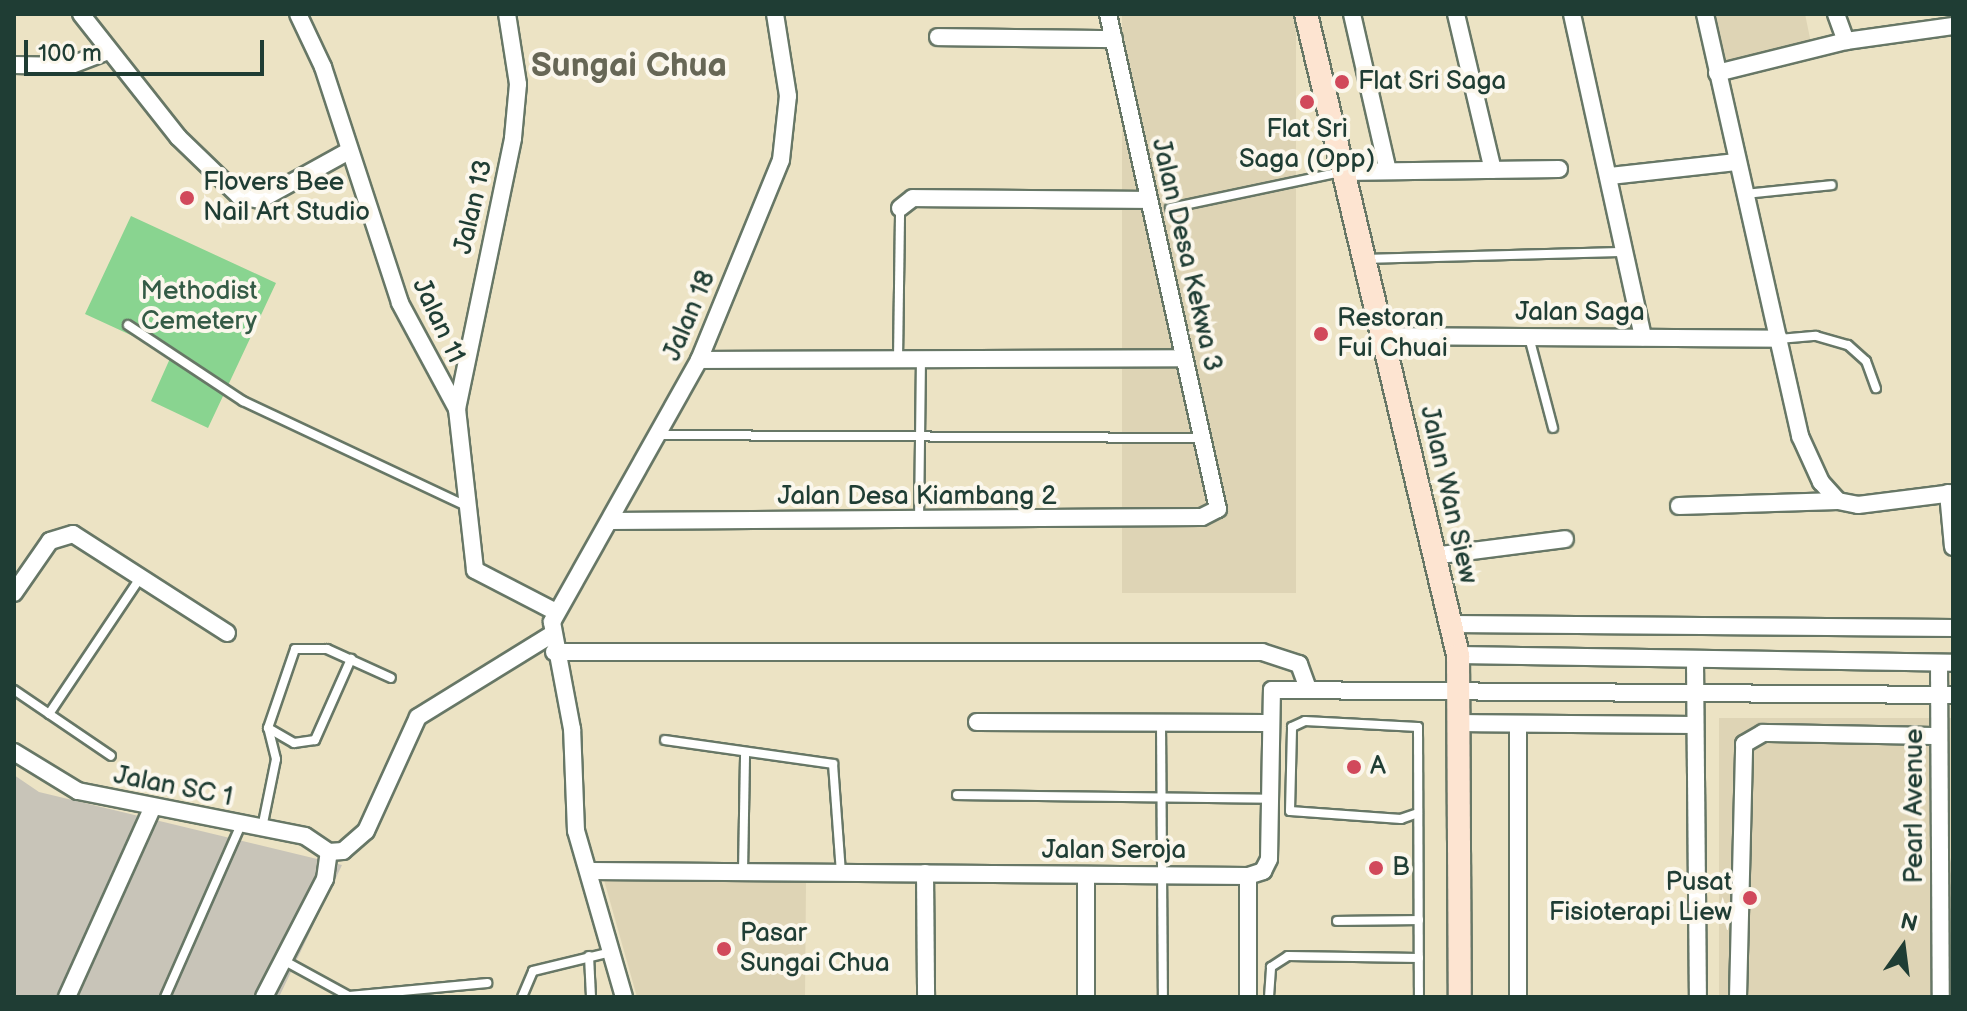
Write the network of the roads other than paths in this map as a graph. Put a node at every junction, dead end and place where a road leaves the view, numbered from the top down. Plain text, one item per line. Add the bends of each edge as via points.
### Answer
1 (81, 14) edge
2 (298, 14) edge
3 (507, 14) edge
4 (775, 14) edge
5 (1108, 14) edge
6 (1306, 14) edge
7 (1352, 14) edge
8 (1456, 14) edge
9 (1572, 14) edge
10 (1705, 14) edge
11 (1836, 14) edge
12 (1953, 26) edge
13 (938, 37) dead end
14 (1114, 39) junction
15 (1846, 41) junction
16 (105, 52) junction
17 (14, 65) edge
18 (1717, 73) junction
19 (345, 153) junction
20 (1736, 162) junction
21 (1559, 169) dead end
22 (1493, 170) junction
23 (1388, 171) junction
24 (1342, 172) junction
25 (1610, 176) junction
26 (1832, 185) dead end
27 (1743, 194) junction
28 (1148, 200) junction
29 (900, 208) joint
30 (1170, 208) dead end
31 (1626, 252) junction
32 (1362, 259) junction
33 (128, 325) dead end
34 (1381, 336) junction
35 (1529, 337) junction
36 (1643, 337) junction
37 (1779, 339) junction
38 (1183, 358) junction
39 (921, 359) junction
40 (699, 360) junction
41 (898, 360) junction
42 (1876, 388) dead end
43 (457, 409) junction
44 (1553, 428) dead end
45 (660, 435) junction
46 (1204, 438) junction
47 (917, 441) junction
48 (1950, 493) edge
49 (1838, 501) junction
50 (466, 506) junction
51 (1218, 506) joint
52 (1679, 506) dead end
53 (610, 521) junction
54 (919, 522) junction
55 (1565, 539) dead end
56 (1953, 547) edge
57 (1433, 556) junction
58 (142, 574) junction
59 (14, 593) edge
60 (554, 611) junction
61 (1451, 624) junction
62 (1953, 628) edge
63 (227, 633) dead end
64 (553, 644) junction
65 (1458, 655) junction
66 (351, 659) junction
67 (1695, 662) junction
68 (1946, 663) edge
69 (391, 678) dead end
70 (1308, 689) junction
71 (14, 690) edge
72 (1461, 690) junction
73 (1695, 694) junction
74 (1946, 695) edge
75 (49, 714) junction
76 (1161, 721) junction
77 (977, 722) dead end
78 (1267, 723) junction
79 (1460, 723) junction
80 (1518, 724) junction
81 (1695, 725) junction
82 (268, 728) junction
83 (1939, 736) junction
84 (665, 740) dead end
85 (14, 752) edge
86 (745, 754) junction
87 (111, 756) dead end
88 (957, 795) dead end
89 (1160, 795) junction
90 (1267, 799) junction
91 (151, 811) junction
92 (1418, 813) junction
93 (241, 825) junction
94 (262, 828) junction
95 (329, 852) junction
96 (590, 871) junction
97 (743, 872) junction
98 (841, 873) junction
99 (925, 873) junction
100 (1086, 875) junction
101 (1160, 875) junction
102 (1248, 876) junction
103 (1419, 920) junction
104 (1337, 921) dead end
105 (612, 952) junction
106 (589, 956) junction
107 (1419, 958) junction
108 (283, 960) junction
109 (487, 983) dead end
110 (349, 996) edge
111 (67, 997) edge
112 (165, 997) edge
113 (264, 997) edge
114 (522, 997) edge
115 (591, 997) edge
116 (624, 997) edge
117 (926, 997) edge
118 (1086, 997) edge
119 (1163, 997) edge
120 (1248, 997) edge
121 (1269, 997) edge
122 (1419, 997) edge
123 (1460, 997) edge
124 (1518, 997) edge
125 (1698, 997) edge
126 (1738, 997) edge
127 (1941, 997) edge

1 - 16 street
2 - 19 street, Jalan 11 via 323,67
3 - 43 street, Jalan 13 via 518,84 513,138
4 - 40 street, Jalan 18 via 788,96 781,160
5 - 14 street, Jalan Desa Kekwa 3
6 - 24 street, Jalan Wan Siew
7 - 23 street
8 - 22 street
9 - 25 street
10 - 18 street
11 - 15 street
12 - 15 street
13 - 14 street
14 - 28 street, Jalan Desa Kekwa 3
15 - 18 street
16 - 17 street via 69,66
16 - 19 street via 239,196 260,200
18 - 20 street
19 - 43 street, Jalan 11 via 400,303
20 - 25 street
20 - 27 street
21 - 22 street
22 - 23 street
23 - 24 street
24 - 30 lane
24 - 32 street, Jalan Wan Siew
25 - 31 street
26 - 27 lane
27 - 37 street
28 - 29 street via 913,198
28 - 38 street, Jalan Desa Kekwa 3
29 - 41 lane
31 - 32 lane
31 - 36 street
32 - 34 street, Jalan Wan Siew
33 - 50 lane via 243,401
34 - 35 street, Jalan Saga
34 - 57 street, Jalan Wan Siew
35 - 36 street, Jalan Saga
35 - 44 lane
36 - 37 street, Jalan Saga
37 - 42 lane, Jalan Saga via 1816,336 1848,345 1866,361
37 - 49 street via 1800,436
38 - 39 street
38 - 46 street, Jalan Desa Kekwa 3
39 - 41 street
39 - 47 lane
40 - 41 street
40 - 45 street, Jalan 18
43 - 50 street, Jalan 11
45 - 47 lane
45 - 53 street, Jalan 18
46 - 47 lane
46 - 51 street, Jalan Desa Kekwa 3
47 - 54 lane
48 - 49 street via 1858,505
48 - 56 street
49 - 52 street
50 - 60 street, Jalan 11 via 475,570
51 - 54 street, Jalan Desa Kiambang 2 via 1202,517
53 - 54 street, Jalan Desa Kiambang 2
53 - 60 street, Jalan 18
55 - 57 street
57 - 61 street, Jalan Wan Siew
58 - 59 street via 85,537 60,535
58 - 63 street
58 - 75 lane
60 - 64 street
61 - 62 street
61 - 65 street, Jalan Wan Siew
64 - 70 street via 1262,652 1299,664
64 - 95 street via 418,717 366,831 343,851
64 - 96 street via 572,729 576,831
65 - 67 street
65 - 72 street, Jalan Wan Siew
66 - 69 lane
66 - 82 lane via 315,740 294,743
66 - 82 lane via 327,649 295,649
67 - 68 street
67 - 73 street
68 - 74 street, Pearl Avenue
70 - 72 street
70 - 78 street via 1272,690
71 - 75 lane
72 - 73 street
72 - 79 street, Jalan Wan Siew
73 - 74 street
73 - 81 street
74 - 83 street, Pearl Avenue
75 - 87 lane
76 - 77 street
76 - 78 street
76 - 89 lane
78 - 90 street
79 - 80 street
79 - 123 street, Jalan Wan Siew
80 - 81 street
80 - 124 street
81 - 125 street
82 - 94 lane via 276,759
83 - 126 street via 1763,733 1744,744
83 - 127 street, Pearl Avenue
84 - 86 lane
85 - 91 street, Jalan SC 1 via 78,791
86 - 97 lane
86 - 98 lane via 833,764
88 - 89 lane
89 - 90 lane
89 - 101 lane
90 - 102 street via 1269,859 1263,871
91 - 93 street, Jalan SC 1
91 - 111 street
92 - 92 lane via 1401,819 1290,811 1292,727 1305,721 1411,722 1423,746
92 - 103 lane
93 - 94 street, Jalan SC 1
93 - 112 lane
94 - 95 street, Jalan SC 1 via 305,836
95 - 108 street via 325,879
96 - 97 street, Jalan Seroja
96 - 105 street
97 - 98 street, Jalan Seroja
98 - 99 street, Jalan Seroja
99 - 100 street, Jalan Seroja
99 - 117 street
100 - 101 street, Jalan Seroja
100 - 118 street
101 - 102 street, Jalan Seroja
101 - 119 lane
102 - 120 street
103 - 104 lane
103 - 107 lane
105 - 106 lane
105 - 116 street
106 - 114 lane via 533,971
106 - 115 lane
107 - 121 lane via 1288,956 1271,967
107 - 122 lane
108 - 110 lane
108 - 113 street
109 - 110 lane

